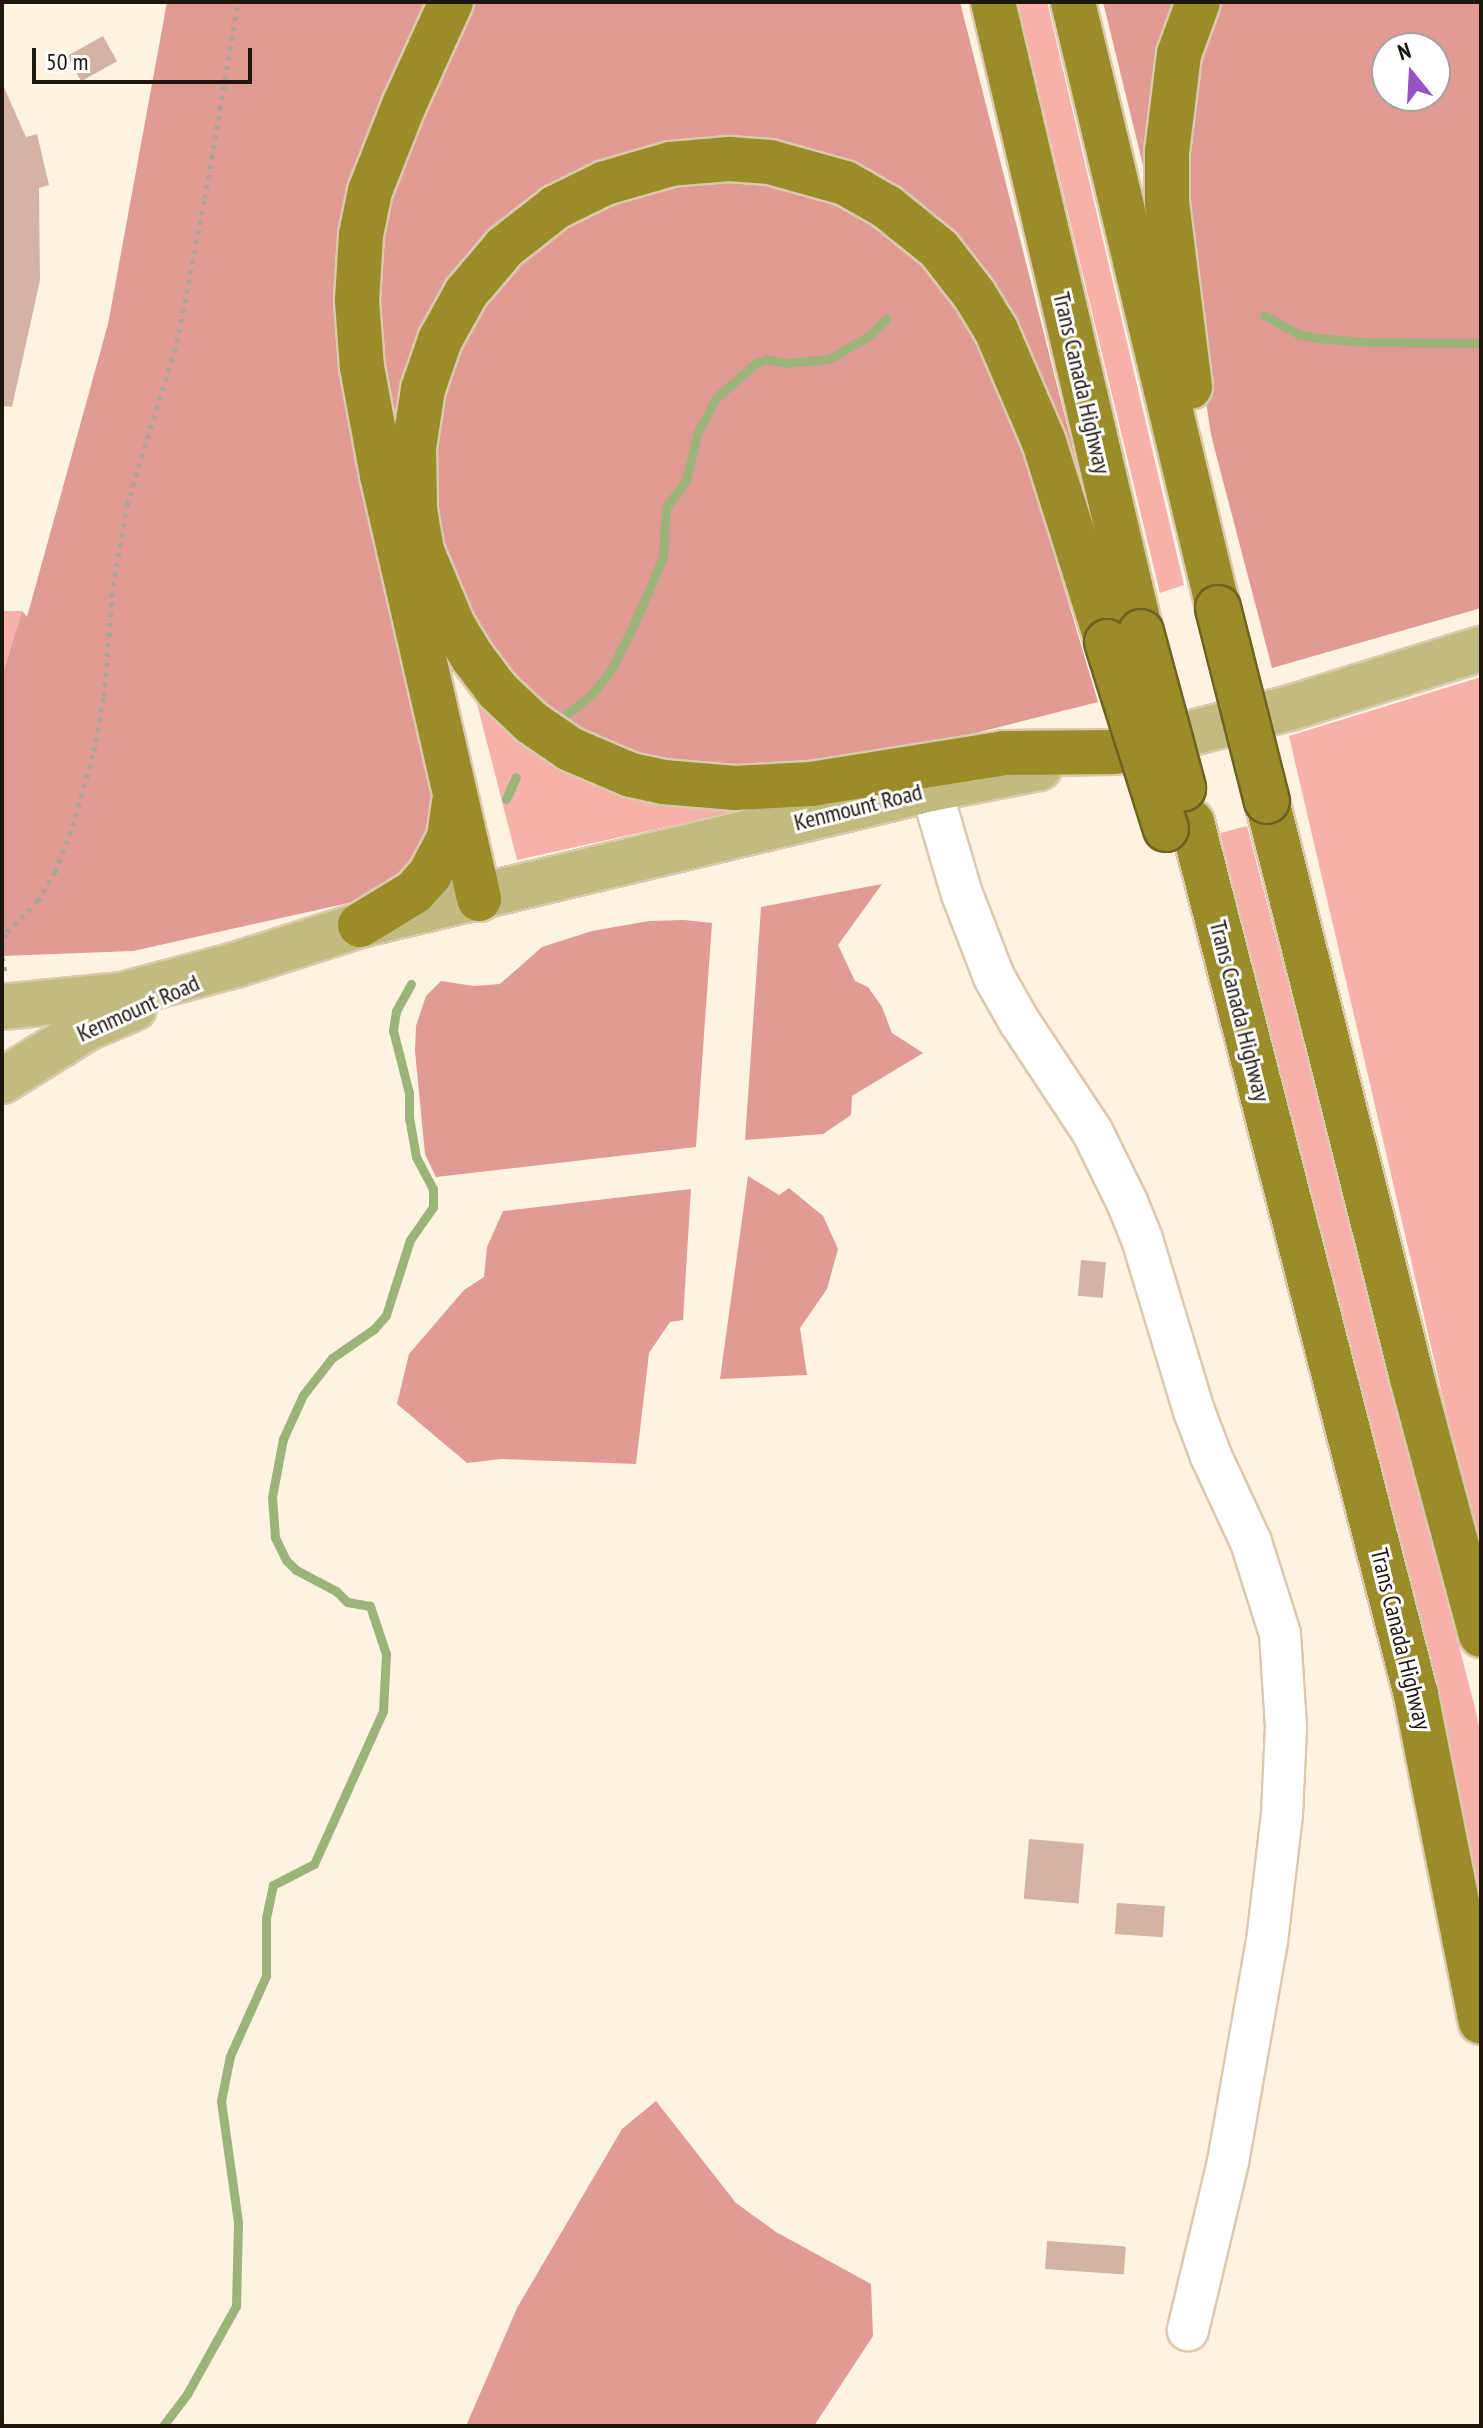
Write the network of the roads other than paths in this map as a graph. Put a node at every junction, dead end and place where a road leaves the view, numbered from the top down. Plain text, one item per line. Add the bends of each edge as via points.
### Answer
1 (451, 2) edge
2 (993, 2) edge
3 (1073, 2) edge
4 (1198, 2) edge
5 (422, 551) junction
6 (1218, 608) junction
7 (1124, 637) junction
8 (1481, 649) edge
9 (1115, 752) junction
10 (454, 787) junction
11 (931, 789) junction
12 (490, 896) junction
13 (360, 925) junction
14 (235, 965) junction
15 (2, 1007) edge
16 (2, 1081) edge
17 (1481, 1635) edge
18 (1481, 2022) edge
19 (1188, 2330) dead end

1 - 10 highway via 370,191 357,301 362,367 382,475
2 - 7 highway, Trans Canada Highway
3 - 6 highway
4 - 6 highway via 1179,54 1171,103 1167,203
5 - 7 highway via 414,447 423,389 456,309 491,262 535,221 605,183 680,163 770,162 827,176 868,194 926,236 961,274 1022,385
5 - 9 highway via 453,625 498,691 570,749 631,775 701,787 776,787 1004,753
5 - 12 highway
6 - 17 highway, bridge
7 - 18 highway, Trans Canada Highway, bridge via 1297,1235 1416,1695
8 - 9 main road, Kenmount Road via 1290,708
9 - 11 main road, Kenmount Road
10 - 12 highway
10 - 13 highway via 449,838 430,874 414,892
11 - 12 main road, Kenmount Road
11 - 19 lane via 994,977 1093,1133 1127,1202 1194,1411 1251,1542 1280,1634 1282,1814 1267,1941 1228,2162
12 - 13 main road, Kenmount Road
13 - 14 main road, Kenmount Road
14 - 15 main road, Kenmount Road via 122,995
14 - 16 main road, Kenmount Road via 87,1028

